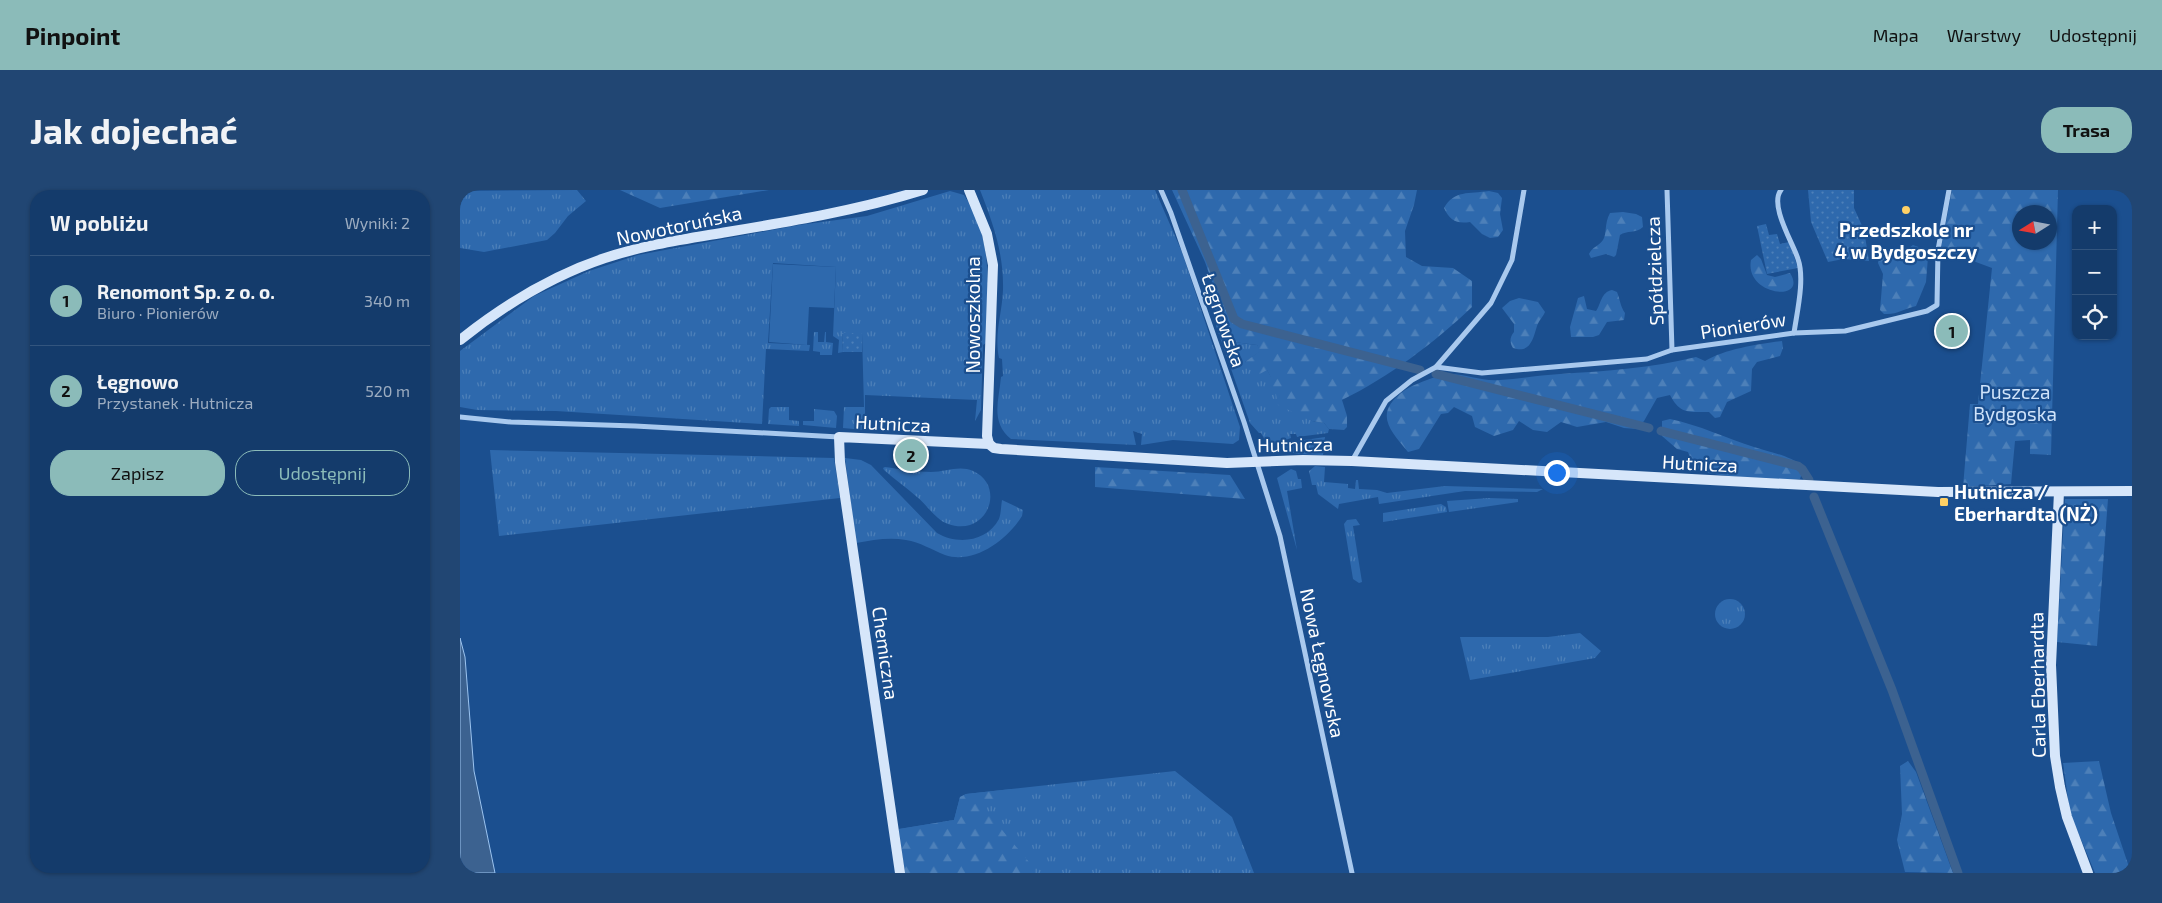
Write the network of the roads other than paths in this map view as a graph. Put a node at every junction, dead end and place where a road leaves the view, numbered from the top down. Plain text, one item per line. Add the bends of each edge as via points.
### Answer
1 (923, 190) edge
2 (969, 190) edge
3 (1161, 190) edge
4 (1524, 190) edge
5 (1667, 190) edge
6 (1781, 190) edge
7 (1949, 190) edge
8 (1794, 333) junction
9 (460, 340) edge
10 (1672, 350) junction
11 (1436, 367) junction
12 (460, 417) edge
13 (839, 437) junction
14 (989, 444) junction
15 (1352, 461) junction
16 (1256, 462) junction
17 (2132, 491) edge
18 (2059, 492) junction
19 (900, 873) edge
20 (1352, 873) edge
21 (2088, 873) edge

1 - 9 street, Nowotoruńska via 864,207 670,242 605,258 528,293
2 - 14 street, Nowoszkolna via 987,234 993,264
3 - 16 street, Łęgnowska
4 - 11 street via 1512,260 1499,287 1485,311
5 - 10 street, Spółdzielcza
6 - 8 street via 1778,206 1800,266
7 - 8 street, Pionierów via 1938,250 1937,305 1927,311 1845,331
8 - 10 street, Pionierów
10 - 11 street, Pionierów via 1646,359 1539,369 1482,373
11 - 15 street via 1412,380 1386,401
12 - 13 street, Hutnicza
13 - 14 street, Hutnicza
13 - 19 street, Chemiczna
14 - 16 street, Hutnicza via 1001,450
15 - 16 street, Hutnicza
15 - 18 street, Hutnicza via 1833,488
16 - 20 street, Nowa Łęgnowska via 1280,536
17 - 18 street, Hutnicza
18 - 21 street, Carla Eberhardta via 2050,665 2055,756 2067,817

